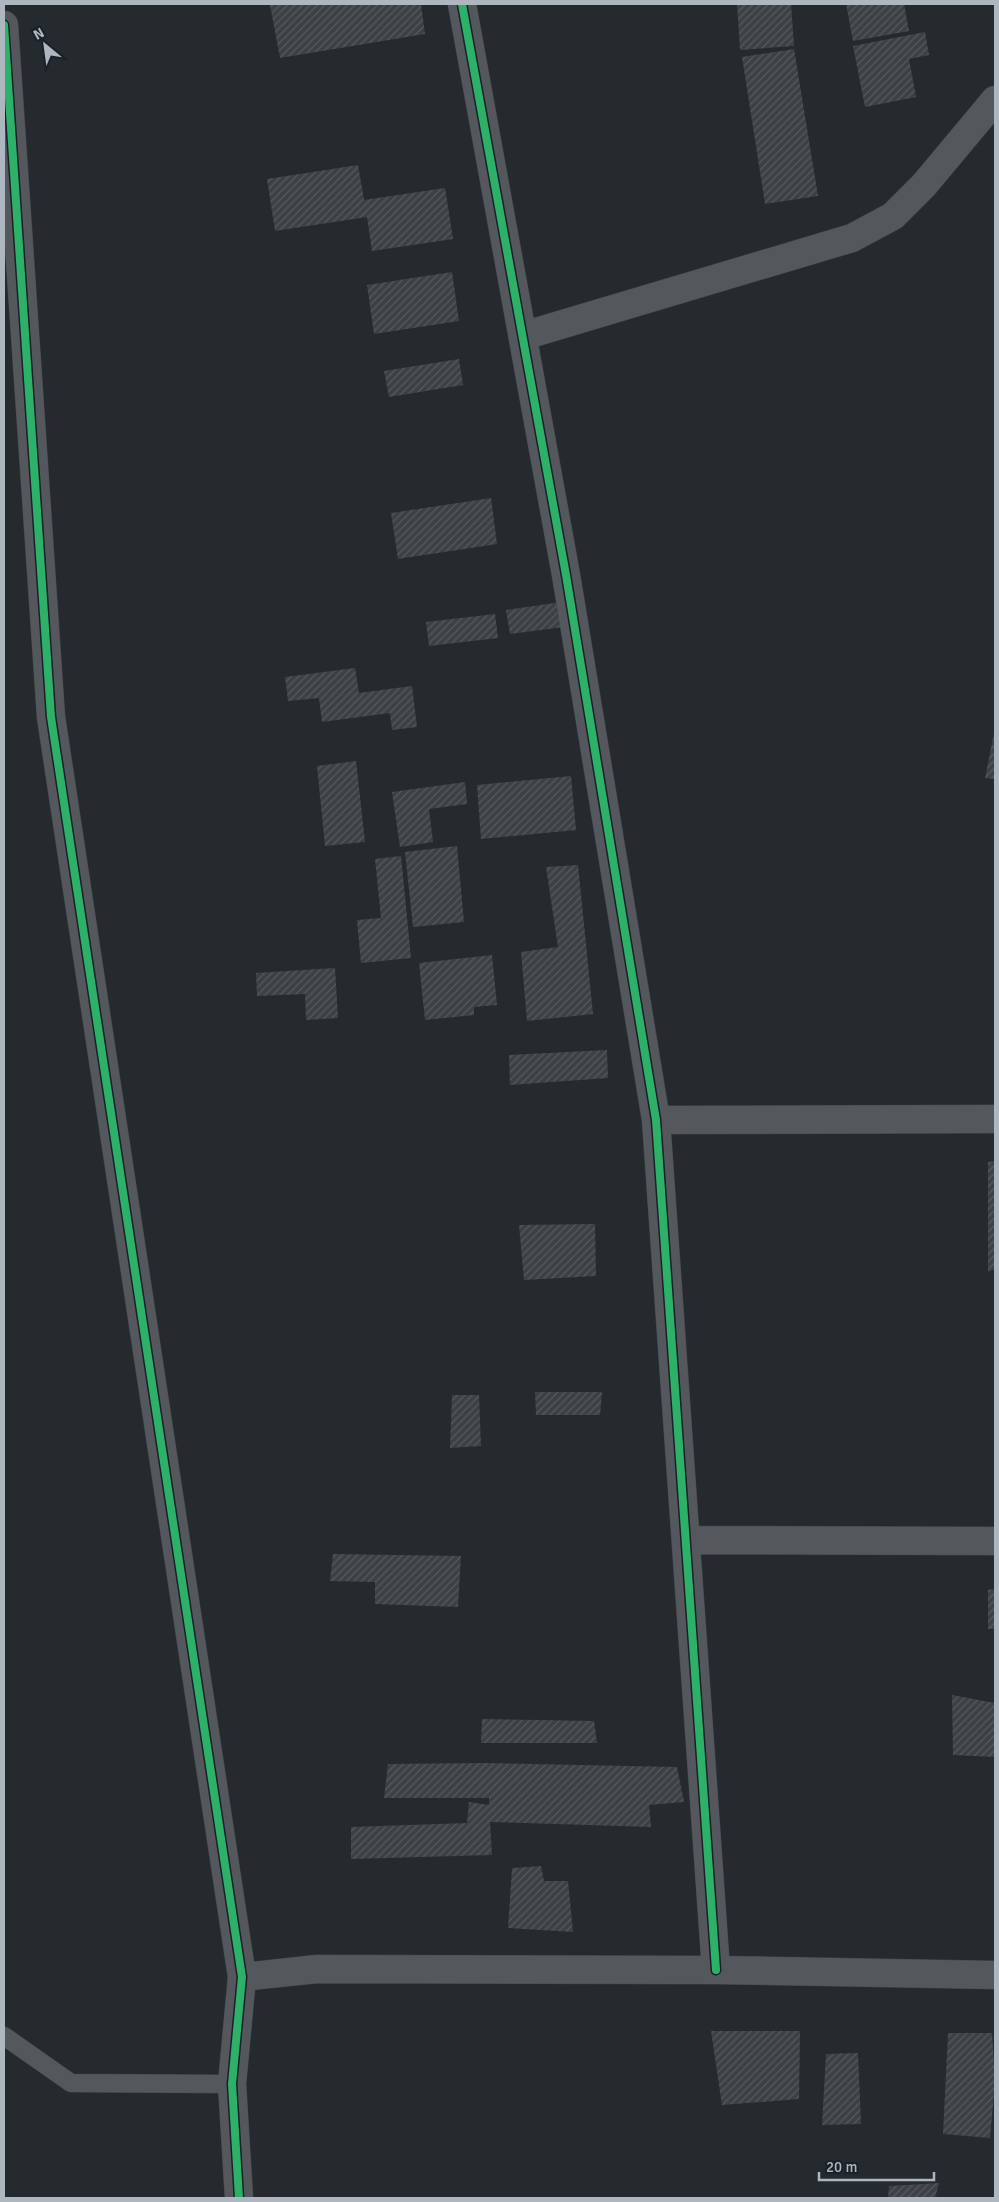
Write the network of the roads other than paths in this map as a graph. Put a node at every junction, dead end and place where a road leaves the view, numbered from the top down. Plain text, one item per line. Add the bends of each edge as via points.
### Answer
1 (462, 4) edge
2 (4, 25) edge
3 (995, 100) edge
4 (524, 336) junction
5 (995, 1119) edge
6 (656, 1120) junction
7 (686, 1540) junction
8 (995, 1541) edge
9 (716, 1970) junction
10 (995, 1976) edge
11 (242, 1977) junction
12 (4, 2036) edge
13 (232, 2084) junction
14 (238, 2198) edge

1 - 4 street
2 - 11 street via 51,717
3 - 4 street via 924,185 893,216 852,238
4 - 6 street
5 - 6 street
6 - 7 street
7 - 8 street
7 - 9 street
9 - 10 street
9 - 11 street via 317,1969
11 - 13 street
12 - 13 lane via 71,2083
13 - 14 street

